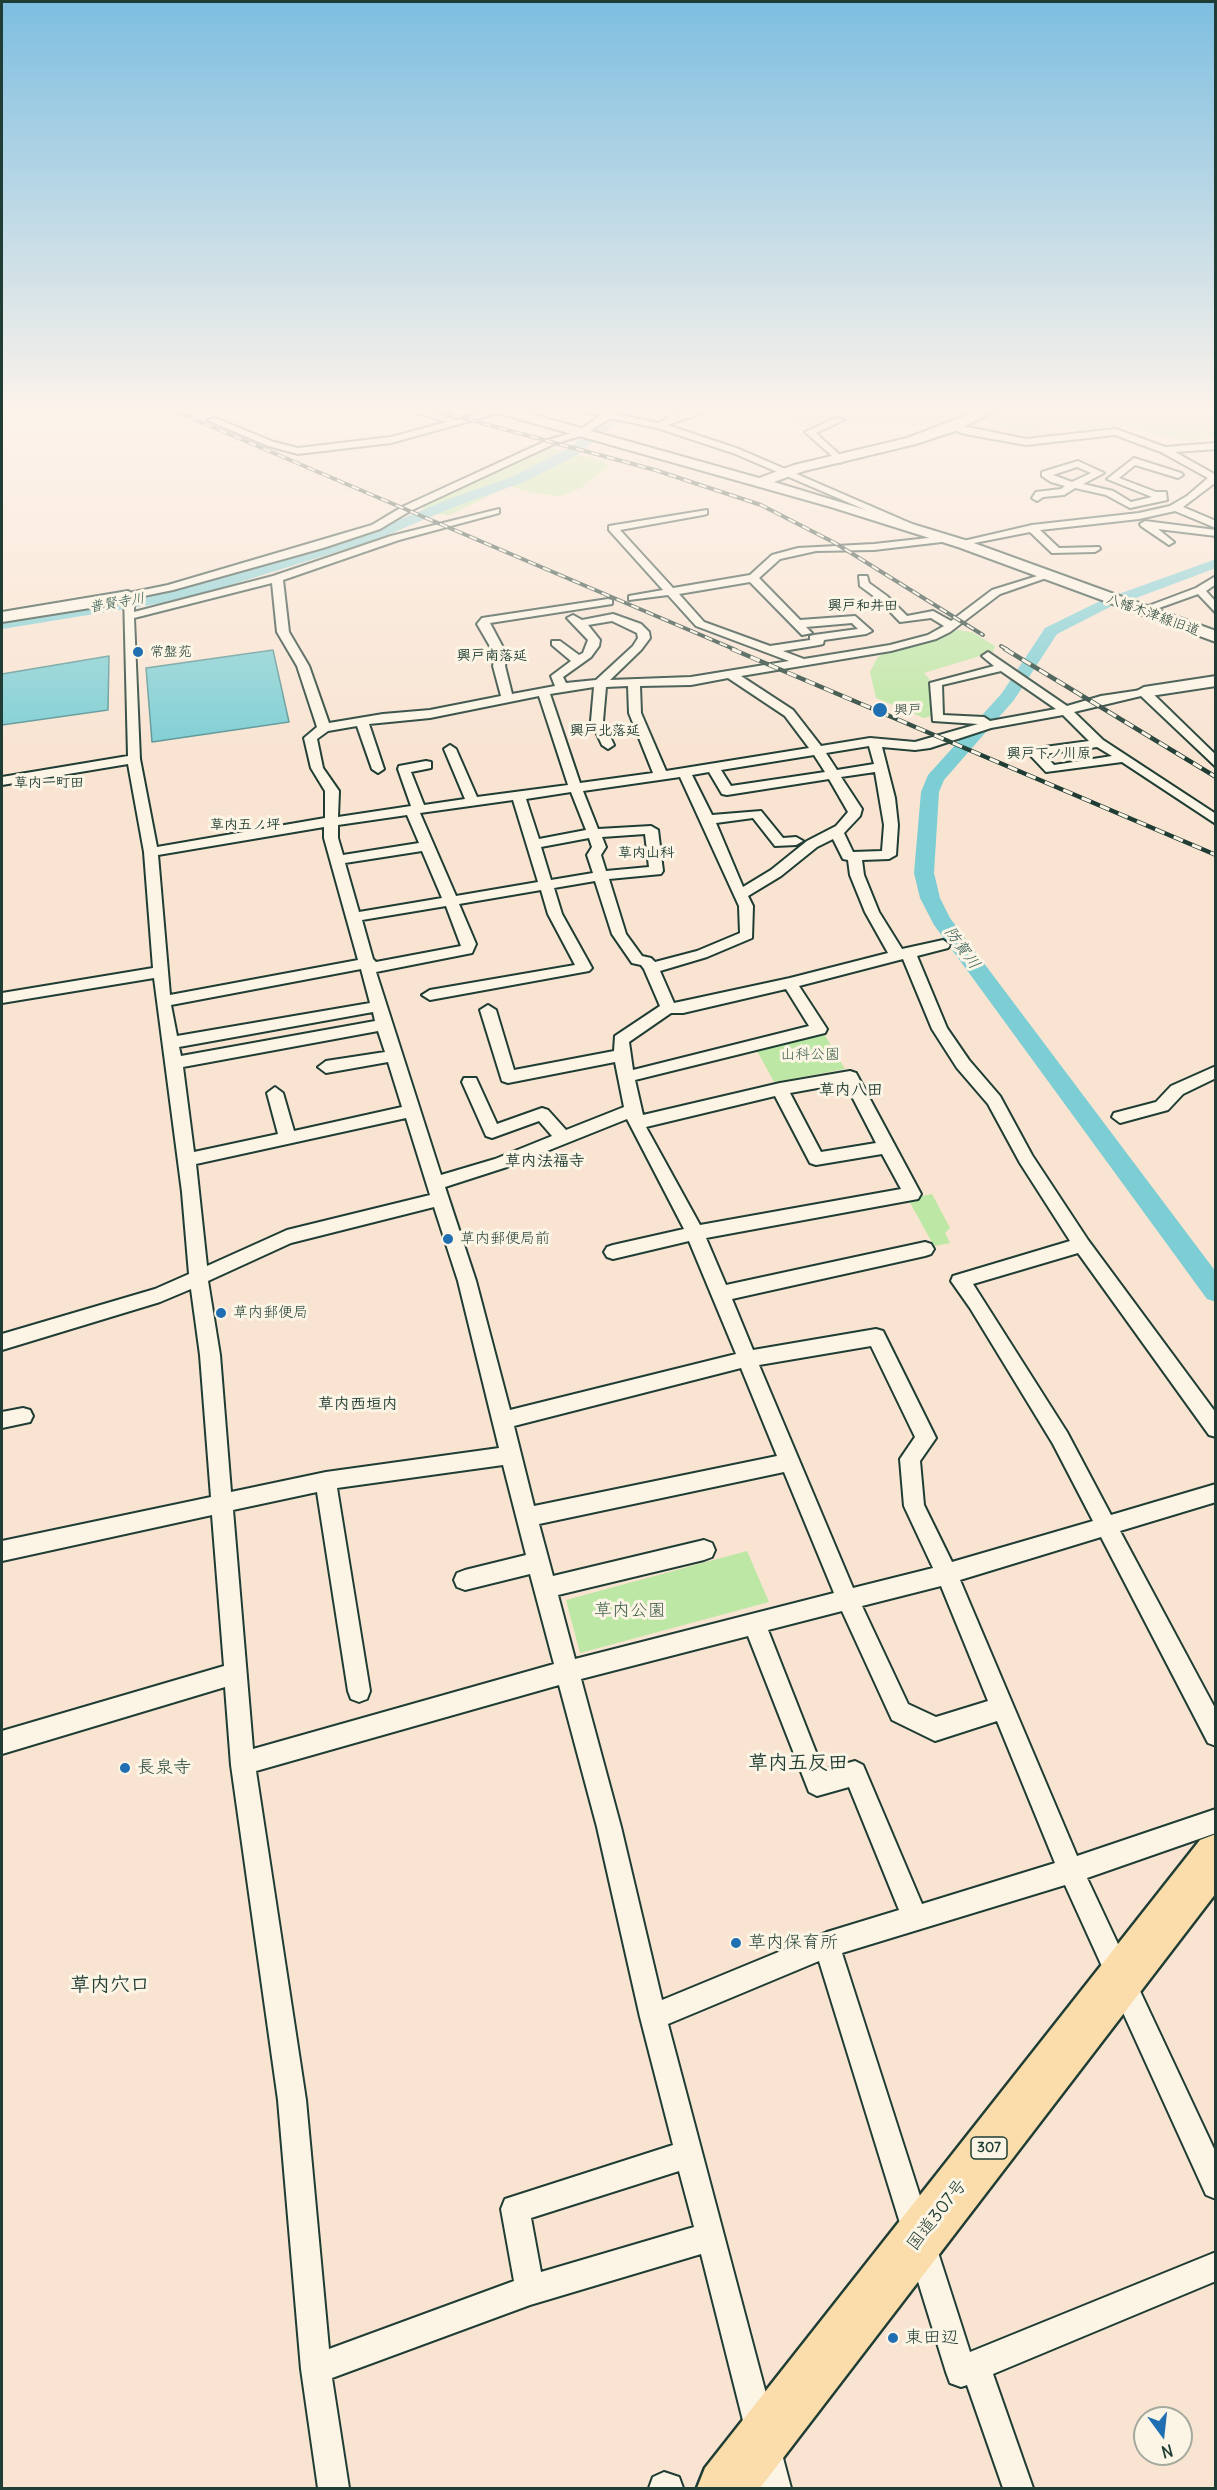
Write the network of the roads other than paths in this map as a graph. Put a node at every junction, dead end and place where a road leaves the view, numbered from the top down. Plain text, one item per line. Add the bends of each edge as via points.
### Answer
1 (373, 527) edge
2 (435, 527) edge
3 (618, 527) edge
4 (909, 527) edge
5 (913, 527) edge
6 (1149, 527) edge
7 (1173, 527) edge
8 (1032, 528) joint
9 (922, 531) junction
10 (1215, 532) edge
11 (946, 539) junction
12 (1170, 542) dead end
13 (963, 544) junction
14 (1095, 549) dead end
15 (1047, 576) junction
16 (277, 578) junction
17 (753, 578) junction
18 (863, 578) dead end
19 (1215, 579) edge
20 (669, 590) junction
21 (1200, 590) junction
22 (633, 598) dead end
23 (608, 602) dead end
24 (129, 605) junction
25 (566, 610) junction
26 (1215, 610) edge
27 (1141, 611) junction
28 (2, 616) edge
29 (579, 624) junction
30 (797, 624) junction
31 (951, 626) junction
32 (1215, 637) edge
33 (816, 640) junction
34 (556, 643) dead end
35 (768, 650) junction
36 (988, 656) dead end
37 (839, 658) junction
38 (579, 661) junction
39 (801, 662) junction
40 (1003, 667) junction
41 (731, 675) junction
42 (1215, 681) edge
43 (634, 682) junction
44 (600, 683) junction
45 (562, 688) junction
46 (1144, 692) junction
47 (544, 693) junction
48 (508, 700) junction
49 (1065, 710) junction
50 (362, 721) junction
51 (1004, 722) junction
52 (324, 728) junction
53 (875, 743) junction
54 (1099, 743) junction
55 (608, 745) dead end
56 (450, 749) dead end
57 (818, 751) junction
58 (1124, 758) junction
59 (134, 759) junction
60 (1215, 763) edge
61 (426, 765) dead end
62 (713, 767) junction
63 (882, 767) junction
64 (378, 769) dead end
65 (684, 772) junction
66 (832, 774) junction
67 (661, 776) junction
68 (2, 781) edge
69 (575, 787) junction
70 (518, 795) junction
71 (472, 801) junction
72 (416, 809) junction
73 (708, 820) junction
74 (1215, 820) edge
75 (331, 821) junction
76 (836, 831) junction
77 (593, 833) junction
78 (796, 841) dead end
79 (534, 844) junction
80 (428, 846) junction
81 (151, 852) junction
82 (854, 856) junction
83 (337, 860) junction
84 (600, 876) junction
85 (547, 885) junction
86 (740, 895) junction
87 (450, 900) junction
88 (354, 916) junction
89 (943, 945) dead end
90 (903, 954) junction
91 (369, 965) junction
92 (651, 968) junction
93 (160, 972) junction
94 (790, 983) junction
95 (430, 995) dead end
96 (2, 998) edge
97 (163, 1001) junction
98 (380, 1006) junction
99 (668, 1008) junction
100 (488, 1010) dead end
101 (384, 1024) junction
102 (171, 1043) junction
103 (622, 1055) junction
104 (394, 1056) junction
105 (174, 1063) junction
106 (326, 1067) dead end
107 (1215, 1071) edge
108 (626, 1077) junction
109 (470, 1082) dead end
110 (780, 1089) junction
111 (275, 1093) dead end
112 (412, 1111) junction
113 (634, 1116) junction
114 (1120, 1117) dead end
115 (562, 1136) junction
116 (287, 1137) junction
117 (887, 1147) junction
118 (187, 1160) junction
119 (437, 1191) junction
120 (695, 1233) junction
121 (1082, 1245) junction
122 (925, 1249) dead end
123 (613, 1252) dead end
124 (199, 1279) junction
125 (720, 1294) junction
126 (2, 1342) edge
127 (746, 1359) junction
128 (23, 1416) dead end
129 (2, 1420) edge
130 (504, 1420) junction
131 (1215, 1429) edge
132 (511, 1455) junction
133 (789, 1462) junction
134 (326, 1481) junction
135 (1215, 1493) edge
136 (223, 1504) junction
137 (528, 1517) junction
138 (1105, 1525) junction
139 (704, 1550) dead end
140 (2, 1551) edge
141 (538, 1562) junction
142 (947, 1575) junction
143 (465, 1580) dead end
144 (545, 1588) junction
145 (847, 1599) junction
146 (755, 1625) junction
147 (568, 1672) junction
148 (236, 1673) junction
149 (359, 1691) dead end
150 (1001, 1708) junction
151 (1215, 1735) edge
152 (2, 1743) edge
153 (243, 1766) junction
154 (1215, 1821) edge
155 (1215, 1856) edge
156 (1071, 1871) junction
157 (915, 1918) junction
158 (827, 1945) junction
159 (1122, 1978) junction
160 (652, 2017) junction
161 (688, 2154) junction
162 (1215, 2186) edge
163 (710, 2236) junction
164 (919, 2238) junction
165 (1215, 2266) edge
166 (530, 2290) junction
167 (975, 2365) junction
168 (316, 2369) junction
169 (769, 2464) edge
170 (333, 2488) edge
171 (725, 2488) edge
172 (1018, 2488) edge

1 - 24 street via 169,588
2 - 16 street
3 - 20 street via 614,528
4 - 9 street, 八幡木津線旧道
5 - 9 street
6 - 12 street
7 - 10 street
8 - 13 street
8 - 14 street via 1056,551
9 - 11 street, 八幡木津線旧道
11 - 13 street, 八幡木津線旧道
11 - 17 street via 798,551 776,557
13 - 15 street, 八幡木津線旧道
15 - 27 street, 八幡木津線旧道
15 - 31 street via 996,592
16 - 24 street
16 - 52 street via 283,632 303,666
17 - 20 street
17 - 30 street
18 - 31 street via 864,584 904,620 933,614
19 - 21 street
20 - 22 street
20 - 35 street via 700,624
21 - 26 street
21 - 27 street
23 - 25 street
24 - 28 street
24 - 59 street
25 - 29 street
25 - 48 street via 486,620 483,624 501,655 499,666
27 - 32 street, 八幡木津線旧道
29 - 38 street via 594,640
29 - 44 street via 613,616 644,632 637,648
30 - 33 street
30 - 33 street via 855,619 866,631
31 - 37 street via 924,639
33 - 35 street
33 - 37 street
34 - 38 street
35 - 39 street
36 - 40 street
37 - 39 street
38 - 45 street via 557,676
39 - 41 street
40 - 49 street
40 - 51 street via 936,683 936,687 937,718
41 - 43 street via 691,681
41 - 57 street via 789,713
42 - 46 street
43 - 44 street
43 - 67 street via 635,713
44 - 45 street
44 - 55 street via 597,721
45 - 47 street
46 - 49 street
46 - 60 street
47 - 48 street
47 - 69 street
48 - 50 street
49 - 51 street
49 - 54 street
50 - 52 street
50 - 64 street
51 - 53 street via 930,744
52 - 75 street via 310,738 317,768 332,791
53 - 57 street
53 - 63 street
54 - 58 street
54 - 58 street via 1035,752 1051,769
56 - 71 street
57 - 62 street
57 - 66 street
58 - 74 street
59 - 68 street
59 - 81 street
61 - 72 street via 404,769
62 - 65 street
62 - 66 street via 727,791
63 - 66 street
63 - 82 street via 891,825 889,855
65 - 67 street
65 - 73 street
66 - 76 street via 855,809
67 - 69 street
69 - 70 street
69 - 77 street
70 - 71 street
70 - 79 street
71 - 72 street
72 - 75 street
72 - 80 street
73 - 78 street via 756,814 780,843
73 - 86 street
75 - 81 street
75 - 83 street
76 - 82 street via 848,856
76 - 86 street
77 - 79 street
77 - 84 street via 599,847 594,855
77 - 84 street via 651,830 656,871
79 - 85 street
80 - 83 street
80 - 87 street
81 - 93 street
82 - 90 street via 872,912 886,939
83 - 88 street
84 - 85 street
84 - 92 street via 619,934 637,960 646,961
85 - 87 street
85 - 95 street via 555,914 584,968
86 - 92 street via 748,916 747,935 702,954
87 - 88 street
87 - 91 street via 469,944 467,950
88 - 91 street
89 - 90 street
90 - 94 street
90 - 121 street via 940,1029 994,1100 1026,1159
91 - 97 street
91 - 98 street
92 - 99 street
93 - 96 street
93 - 97 street
94 - 99 street via 683,1008
94 - 108 street via 819,1029
97 - 102 street
98 - 101 street
98 - 102 street
99 - 103 street via 621,1040
100 - 103 street via 508,1077
101 - 104 street
101 - 105 street
102 - 105 street
103 - 108 street
104 - 106 street
104 - 112 street
105 - 118 street
107 - 114 street via 1177,1090 1162,1106
108 - 113 street
109 - 115 street via 492,1132 542,1114
110 - 113 street
110 - 117 street via 850,1077
110 - 117 street via 816,1159
111 - 116 street
112 - 116 street
112 - 119 street
113 - 115 street
113 - 120 street
115 - 119 street
116 - 118 street
117 - 120 street via 912,1194
118 - 124 street
119 - 124 street via 287,1237
119 - 130 street via 467,1281
120 - 123 street
120 - 125 street
121 - 131 street
121 - 138 street via 960,1281 1060,1438
122 - 125 street
124 - 126 street via 160,1295
124 - 136 street
125 - 127 street
127 - 130 street
127 - 133 street
127 - 142 street via 876,1337 926,1438 910,1459 914,1506
128 - 129 street
130 - 132 street
132 - 134 street
132 - 137 street
133 - 137 street
133 - 145 street
134 - 136 street
134 - 149 street
135 - 138 street
136 - 140 street
136 - 148 street
137 - 141 street
138 - 142 street
138 - 151 street
139 - 144 street
141 - 143 street
141 - 144 street
142 - 145 street
142 - 150 street
144 - 147 street
145 - 146 street
145 - 150 street via 900,1712 935,1729
146 - 147 street
146 - 157 street via 818,1784 855,1773
147 - 153 street via 269,1754
147 - 160 street via 609,1827
148 - 152 street
148 - 153 street
150 - 156 street
153 - 168 street via 292,2100
154 - 156 street
155 - 159 highway, 国道307号 / 307
156 - 157 street
156 - 159 street
157 - 158 street
158 - 160 street
158 - 164 street
159 - 162 street
159 - 164 highway, 国道307号 / 307
160 - 161 street
161 - 163 street
161 - 166 street via 515,2209
163 - 166 street
163 - 169 street
164 - 167 street via 961,2372
164 - 169 highway, 国道307号 / 307
165 - 167 street
166 - 168 street
167 - 172 street
168 - 170 street
169 - 171 highway, 国道307号 / 307

